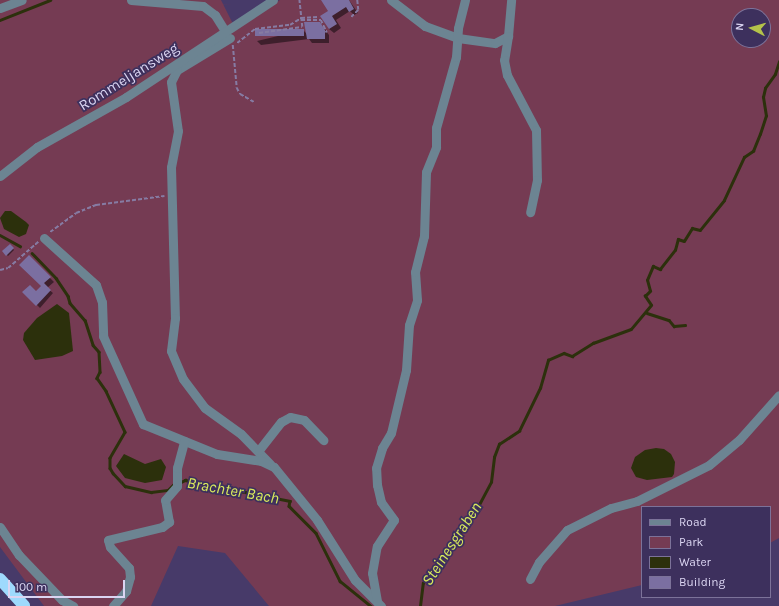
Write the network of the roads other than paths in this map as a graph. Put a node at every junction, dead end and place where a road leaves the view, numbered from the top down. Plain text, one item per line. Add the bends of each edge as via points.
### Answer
1 (22, 0) edge
2 (131, 0) edge
3 (273, 0) edge
4 (391, 0) edge
5 (465, 0) edge
6 (511, 0) edge
7 (0, 8) edge
8 (228, 35) junction
9 (508, 36) junction
10 (458, 38) junction
11 (0, 176) edge
12 (530, 212) dead end
13 (44, 238) road end
14 (779, 394) edge
15 (323, 440) dead end
16 (184, 441) junction
17 (259, 450) junction
18 (270, 464) junction
19 (0, 527) edge
20 (0, 579) edge
21 (530, 580) dead end
22 (379, 604) edge
23 (24, 606) edge
24 (73, 606) edge
25 (113, 606) edge

1 - 7 street
2 - 8 street via 202,6 215,15
3 - 8 street, Rommeljansweg
4 - 10 street via 425,26
5 - 10 street
6 - 9 street
8 - 11 street, Rommeljansweg via 37,147
8 - 17 street via 177,70 171,82 178,131 171,167 174,195 175,318 171,355 184,379 205,408
9 - 10 street via 495,43
9 - 12 street via 504,60 507,75 536,130 537,180
10 - 22 street via 456,57 436,128 436,146 426,172 424,236 415,272 417,300 410,325 404,376 391,433 377,463 379,494 384,508 394,520 377,546 372,573
13 - 16 street via 96,285 102,302 103,336 143,424
14 - 21 street via 739,440 709,465 637,501 611,508 567,530 539,562
15 - 17 street via 304,420 290,417 281,422
16 - 18 street via 217,454
16 - 25 street via 177,474 178,485 165,500 170,519 165,525 108,540 110,548 129,568 130,577 126,591
17 - 18 street
18 - 22 street via 290,484 317,520 355,580
19 - 24 street via 19,556 62,600
20 - 23 highway

